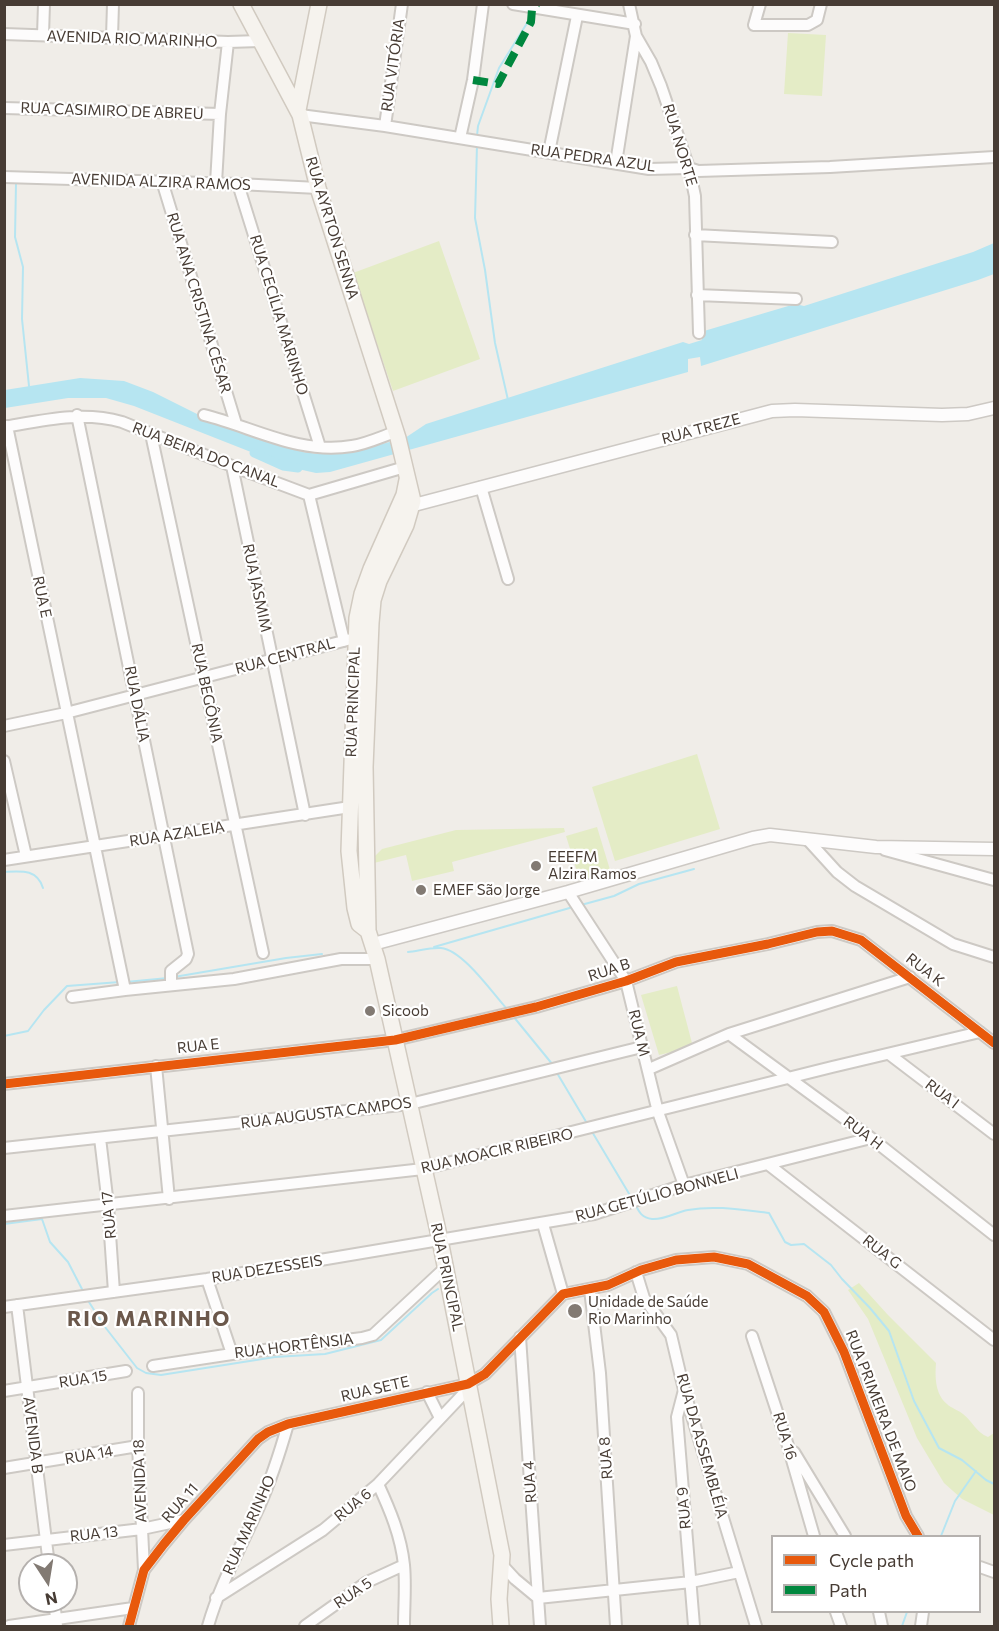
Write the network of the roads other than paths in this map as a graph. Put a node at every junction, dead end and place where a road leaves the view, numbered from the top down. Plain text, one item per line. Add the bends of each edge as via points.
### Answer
1 (44, 4) edge
2 (114, 4) edge
3 (241, 4) edge
4 (319, 4) edge
5 (402, 4) edge
6 (483, 4) edge
7 (513, 4) edge
8 (629, 4) edge
9 (760, 4) edge
10 (821, 4) edge
11 (577, 16) junction
12 (635, 30) junction
13 (4, 34) edge
14 (43, 35) junction
15 (112, 37) junction
16 (260, 41) junction
17 (228, 42) junction
18 (4, 108) edge
19 (299, 112) junction
20 (220, 114) junction
21 (385, 126) junction
22 (460, 138) junction
23 (549, 152) junction
24 (994, 157) edge
25 (616, 163) junction
26 (689, 168) junction
27 (4, 177) edge
28 (162, 182) junction
29 (216, 183) junction
30 (238, 184) junction
31 (318, 188) junction
32 (695, 235) junction
33 (832, 242) dead end
34 (697, 295) junction
35 (796, 298) dead end
36 (699, 333) dead end
37 (994, 408) edge
38 (77, 415) junction
39 (204, 415) dead end
40 (236, 424) junction
41 (6, 426) edge
42 (151, 434) junction
43 (397, 435) junction
44 (320, 447) junction
45 (232, 466) junction
46 (405, 468) junction
47 (481, 487) junction
48 (309, 495) junction
49 (407, 504) junction
50 (508, 579) dead end
51 (350, 639) junction
52 (271, 658) junction
53 (204, 678) junction
54 (135, 695) junction
55 (66, 713) junction
56 (4, 726) edge
57 (4, 761) edge
58 (350, 807) junction
59 (305, 815) junction
60 (234, 825) junction
61 (163, 836) junction
62 (807, 839) junction
63 (95, 846) junction
64 (876, 847) junction
65 (994, 849) edge
66 (26, 856) junction
67 (4, 860) edge
68 (994, 880) edge
69 (568, 892) junction
70 (832, 931) joint
71 (374, 947) junction
72 (263, 953) dead end
73 (994, 957) edge
74 (910, 977) junction
75 (170, 981) junction
76 (626, 981) junction
77 (124, 984) junction
78 (72, 997) dead end
79 (980, 1032) junction
80 (729, 1034) junction
81 (395, 1040) junction
82 (994, 1043) edge
83 (642, 1047) junction
84 (889, 1054) junction
85 (156, 1066) junction
86 (649, 1069) junction
87 (789, 1077) junction
88 (4, 1084) edge
89 (410, 1104) junction
90 (658, 1112) junction
91 (163, 1131) junction
92 (994, 1134) edge
93 (100, 1138) junction
94 (871, 1138) junction
95 (4, 1148) edge
96 (769, 1165) junction
97 (423, 1169) junction
98 (684, 1185) junction
99 (169, 1199) junction
100 (108, 1205) junction
101 (4, 1216) edge
102 (543, 1224) junction
103 (994, 1235) edge
104 (440, 1240) junction
105 (446, 1268) junction
106 (636, 1272) junction
107 (207, 1279) junction
108 (590, 1290) junction
109 (114, 1292) junction
110 (563, 1293) junction
111 (16, 1305) junction
112 (4, 1307) edge
113 (752, 1336) dead end
114 (520, 1337) junction
115 (994, 1340) edge
116 (232, 1354) junction
117 (153, 1366) dead end
118 (126, 1371) dead end
119 (469, 1386) junction
120 (27, 1388) junction
121 (684, 1390) junction
122 (4, 1391) edge
123 (427, 1392) junction
124 (138, 1393) dead end
125 (440, 1418) junction
126 (288, 1424) junction
127 (786, 1439) junction
128 (138, 1446) junction
129 (37, 1464) junction
130 (4, 1468) edge
131 (378, 1484) junction
132 (184, 1520) junction
133 (142, 1529) junction
134 (814, 1535) edge
135 (844, 1535) edge
136 (917, 1535) edge
137 (46, 1539) junction
138 (4, 1545) edge
139 (48, 1553) edge
140 (404, 1565) junction
141 (502, 1565) junction
142 (144, 1570) junction
143 (739, 1572) junction
144 (691, 1582) junction
145 (614, 1590) junction
146 (216, 1598) junction
147 (538, 1598) junction
148 (133, 1608) junction
149 (56, 1623) edge
150 (9, 1626) edge
151 (129, 1626) edge
152 (208, 1626) edge
153 (305, 1626) edge
154 (404, 1626) edge
155 (498, 1626) edge
156 (540, 1626) edge
157 (616, 1626) edge
158 (694, 1626) edge
159 (756, 1626) edge

1 - 14 street
2 - 15 street
3 - 16 main road, RUA AYRTON SENNA
4 - 19 main road
5 - 21 street, RUA VITÓRIA
6 - 22 street via 473,80
7 - 11 street
8 - 12 street
9 - 10 street via 754,25 808,25 819,16
11 - 12 street
11 - 23 street
12 - 25 street
12 - 26 street, RUA NORTE via 661,86
13 - 14 street, AVENIDA RIO MARINHO
14 - 15 street, AVENIDA RIO MARINHO
15 - 17 street, AVENIDA RIO MARINHO
16 - 17 street, AVENIDA RIO MARINHO
16 - 19 main road, RUA AYRTON SENNA
17 - 20 street
18 - 20 street, RUA CASIMIRO DE ABREU
19 - 21 street, RUA PEDRA AZUL
19 - 31 main road, RUA AYRTON SENNA
20 - 29 street
21 - 22 street, RUA PEDRA AZUL
22 - 23 street, RUA PEDRA AZUL
23 - 25 street, RUA PEDRA AZUL
24 - 26 street, RUA PEDRA AZUL via 830,167 698,171
25 - 26 street, RUA PEDRA AZUL via 649,169
26 - 32 street, RUA NORTE via 695,196
27 - 28 street, AVENIDA ALZIRA RAMOS
28 - 29 street, AVENIDA ALZIRA RAMOS
28 - 40 street, RUA ANA CRISTINA CÉSAR
29 - 30 street, AVENIDA ALZIRA RAMOS
30 - 31 street, AVENIDA ALZIRA RAMOS
30 - 44 street, RUA CECÍLIA MARINHO
31 - 43 main road, RUA AYRTON SENNA
32 - 33 street
32 - 34 street, RUA NORTE
34 - 35 street
34 - 36 street, RUA NORTE
37 - 47 street, RUA TREZE via 942,415 772,411
38 - 41 street, RUA BEIRA DO CANAL
38 - 42 street, RUA BEIRA DO CANAL via 103,417
38 - 54 street, RUA DÁLIA
39 - 40 street
40 - 44 street via 274,439
41 - 55 street, RUA E
42 - 45 street, RUA BEIRA DO CANAL
42 - 53 street, RUA BEGÔNIA
43 - 44 street via 355,446
43 - 46 main road, RUA AYRTON SENNA
45 - 48 street, RUA BEIRA DO CANAL
45 - 52 street, RUA JASMIM
46 - 48 street
46 - 49 main road, RUA PRINCIPAL
47 - 49 street, RUA TREZE
47 - 50 street
48 - 51 street
49 - 51 main road, RUA PRINCIPAL via 362,594
49 - 71 main road, RUA PRINCIPAL via 379,581 371,623 365,767
51 - 52 street, RUA CENTRAL
51 - 58 main road, RUA PRINCIPAL
52 - 53 street, RUA CENTRAL
52 - 59 street, RUA JASMIM
53 - 54 street, RUA CENTRAL
53 - 60 street, RUA BEGÔNIA
54 - 55 street, RUA CENTRAL
54 - 61 street, RUA DÁLIA
55 - 56 street, RUA CENTRAL
55 - 63 street, RUA E
57 - 66 street
58 - 59 street, RUA AZALEIA
58 - 71 main road, RUA PRINCIPAL via 349,851 355,908 359,924
59 - 60 street, RUA AZALEIA
60 - 61 street, RUA AZALEIA
60 - 72 street, RUA BEGÔNIA
61 - 63 street, RUA AZALEIA
61 - 75 street, RUA DÁLIA via 188,954 173,969
62 - 64 street
62 - 69 street via 781,835 753,838
62 - 73 street via 855,886 954,944
63 - 66 street, RUA AZALEIA
63 - 77 street, RUA E
64 - 65 street
64 - 68 street
66 - 67 street, RUA AZALEIA
69 - 71 street
69 - 76 street, RUA M
70 - 74 street, RUA K via 861,940
70 - 76 street, RUA B via 676,962
71 - 75 street via 341,960 234,978
71 - 81 main road, RUA PRINCIPAL
74 - 79 street, RUA K
74 - 80 street
75 - 77 street
76 - 81 street, RUA B
76 - 83 street, RUA M
77 - 78 street
79 - 82 street, RUA K
79 - 84 street, RUA MOACIR RIBEIRO
80 - 86 street
80 - 87 street, RUA H
81 - 85 street, RUA E
81 - 89 main road, RUA PRINCIPAL
83 - 86 street, RUA M
83 - 89 street, RUA AUGUSTA CAMPOS
84 - 87 street, RUA MOACIR RIBEIRO
84 - 92 street, RUA I
85 - 88 street, RUA E
85 - 91 street
86 - 90 street, RUA M
87 - 90 street, RUA MOACIR RIBEIRO
87 - 94 street, RUA H
89 - 91 street, RUA AUGUSTA CAMPOS
89 - 97 main road, RUA PRINCIPAL
90 - 97 street, RUA MOACIR RIBEIRO
90 - 98 street, RUA M
91 - 93 street, RUA AUGUSTA CAMPOS
91 - 99 street
93 - 95 street, RUA AUGUSTA CAMPOS
93 - 100 street, RUA 17
94 - 96 street, RUA GETÚLIO BONNELI
94 - 103 street, RUA H
96 - 98 street, RUA GETÚLIO BONNELI
96 - 115 street, RUA G
97 - 99 street, RUA MOACIR RIBEIRO
97 - 104 main road, RUA PRINCIPAL
98 - 102 street, RUA GETÚLIO BONNELI via 594,1214
99 - 100 street, RUA MOACIR RIBEIRO
100 - 101 street, RUA MOACIR RIBEIRO
100 - 109 street, RUA 17
102 - 104 street, RUA GETÚLIO BONNELI
102 - 110 street
104 - 105 main road, RUA PRINCIPAL
104 - 107 street, RUA DEZESSEIS
105 - 116 street, RUA HORTÊNSIA via 373,1335
105 - 119 main road, RUA PRINCIPAL
106 - 108 street, RUA PRIMEIRA DE MAIO
106 - 121 street, RUA DA ASSEMBLÉIA via 644,1298 670,1335
106 - 136 street, RUA PRIMEIRA DE MAIO via 676,1260 722,1258 748,1264 815,1302 844,1352 906,1516
107 - 109 street, RUA DEZESSEIS
107 - 116 street
108 - 110 street, RUA PRIMEIRA DE MAIO
108 - 145 street, RUA 8 via 600,1373
109 - 111 street, RUA DEZESSEIS
110 - 114 street
111 - 112 street
111 - 120 street, AVENIDA B
113 - 127 street, RUA 16
114 - 119 street
114 - 147 street, RUA 4
116 - 117 street, RUA HORTÊNSIA
118 - 120 street, RUA 15
119 - 123 street, RUA SETE
119 - 125 street, RUA 6
119 - 141 main road, RUA PRINCIPAL
120 - 122 street, RUA 15
120 - 129 street, AVENIDA B
121 - 143 street, RUA DA ASSEMBLÉIA
121 - 144 street, RUA 9 via 677,1417
123 - 125 street
123 - 126 street, RUA SETE
124 - 128 street, AVENIDA 18
125 - 131 street, RUA 6
126 - 132 street, RUA 11 via 258,1439
126 - 146 street, RUA MARINHO via 260,1505
127 - 134 street, RUA 16
127 - 135 street
128 - 129 street, RUA 14
128 - 133 street, AVENIDA 18
129 - 130 street, RUA 14
129 - 137 street, AVENIDA B
131 - 140 street via 391,1513
131 - 146 street, RUA 6 via 323,1530
132 - 133 street, RUA 13
132 - 142 street, RUA 11
133 - 137 street, RUA 13
133 - 142 street, AVENIDA 18
137 - 138 street, RUA 13
137 - 139 street, AVENIDA B
140 - 153 street, RUA 5 via 367,1582
140 - 154 street
141 - 147 street
141 - 155 main road, RUA PRINCIPAL
142 - 148 street, RUA 11
143 - 144 street
143 - 159 street, RUA DA ASSEMBLÉIA
144 - 145 street
144 - 158 street, RUA 9
145 - 147 street
145 - 157 street, RUA 8
146 - 152 street, RUA MARINHO
147 - 156 street, RUA 4
148 - 149 street
148 - 151 street, RUA 11
149 - 150 street

